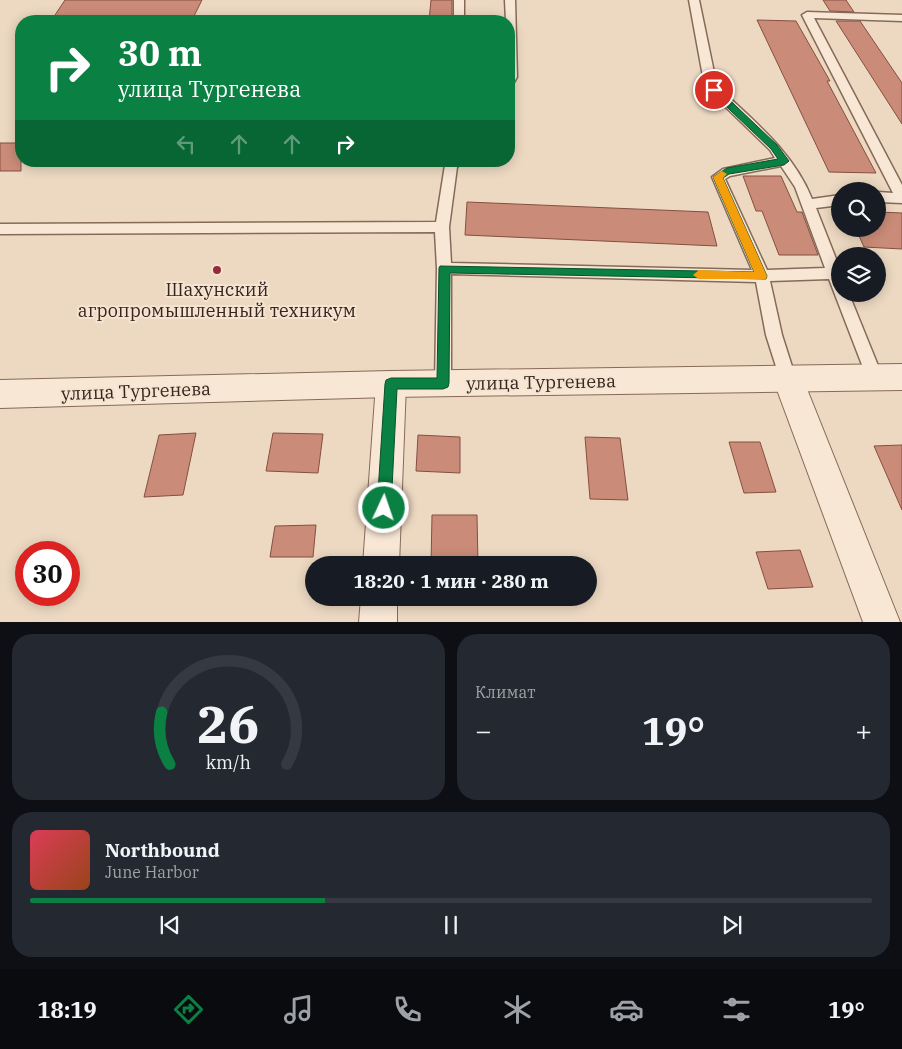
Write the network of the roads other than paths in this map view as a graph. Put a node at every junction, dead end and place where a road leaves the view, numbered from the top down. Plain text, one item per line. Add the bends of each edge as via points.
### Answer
1 (460, 0) edge
2 (510, 0) edge
3 (694, 0) edge
4 (459, 15) edge
5 (510, 15) edge
6 (902, 18) edge
7 (784, 161) junction
8 (451, 167) edge
9 (886, 197) edge
10 (902, 197) edge
11 (831, 201) edge
12 (808, 204) junction
13 (442, 227) junction
14 (0, 229) edge
15 (831, 265) edge
16 (444, 268) junction
17 (831, 273) edge
18 (762, 276) junction
19 (846, 302) edge
20 (788, 378) junction
21 (889, 378) edge
22 (443, 383) junction
23 (391, 384) junction
24 (0, 394) edge
25 (381, 556) edge
26 (379, 606) edge
27 (378, 622) edge
28 (882, 622) edge

1 - 4 lane
2 - 5 lane
3 - 7 lane via 714,90 774,147
6 - 10 lane via 806,15
7 - 12 lane
7 - 18 lane via 727,172 718,177
8 - 13 lane
9 - 10 lane
11 - 12 lane
12 - 15 lane
13 - 14 lane
13 - 16 lane
16 - 18 lane
16 - 22 lane
17 - 18 lane
18 - 20 lane via 774,335
19 - 21 lane
20 - 21 street, улица Тургенева
20 - 22 street, улица Тургенева
20 - 28 street
22 - 23 street, улица Тургенева
23 - 24 street, улица Тургенева
23 - 25 street
26 - 27 street

